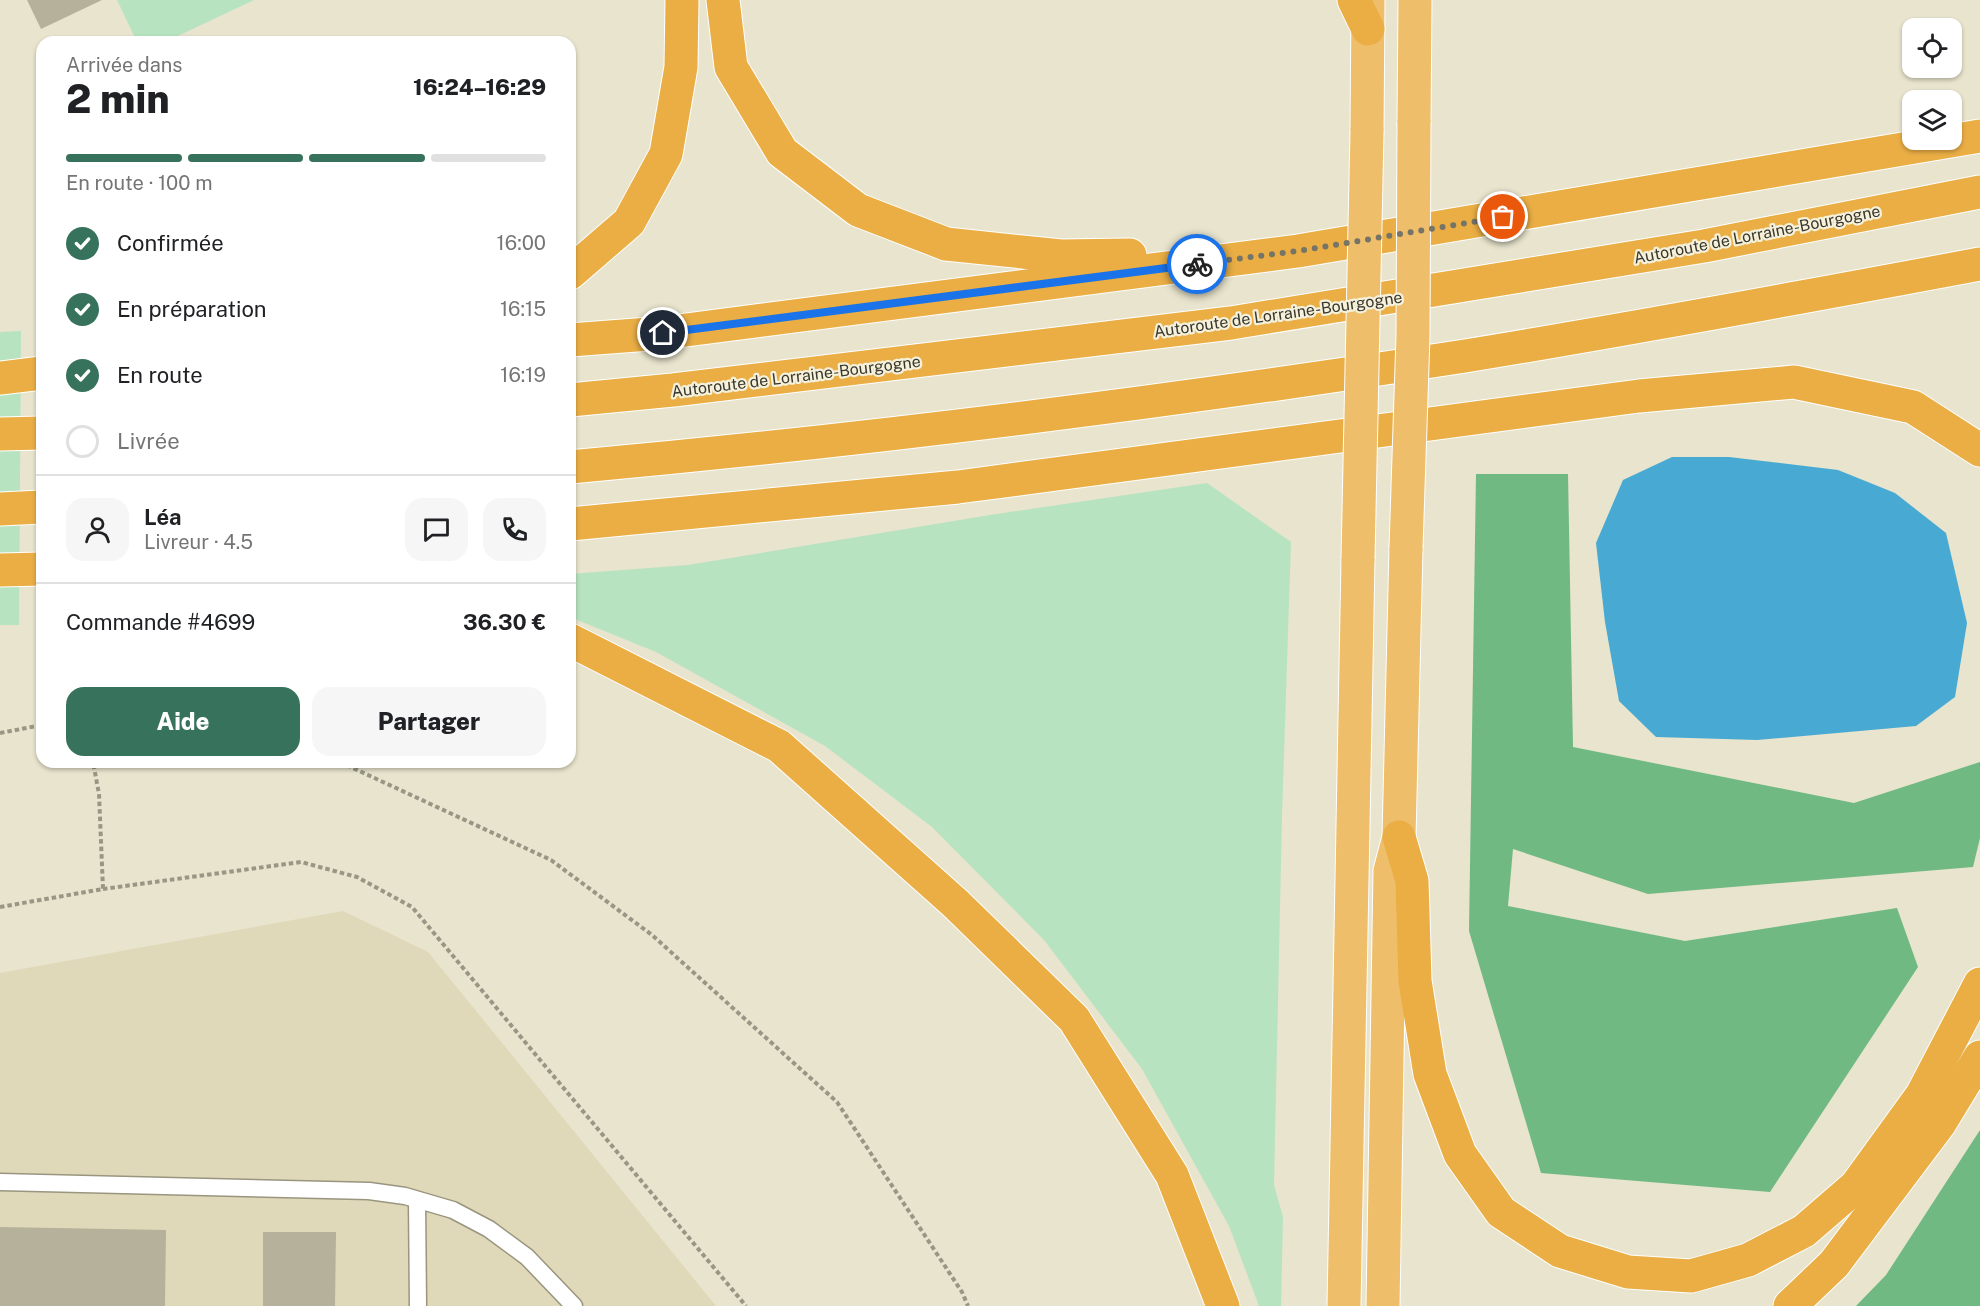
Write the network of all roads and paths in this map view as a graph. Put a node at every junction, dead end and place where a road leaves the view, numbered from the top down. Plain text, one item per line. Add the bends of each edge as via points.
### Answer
1 (682, 0) edge
2 (723, 0) edge
3 (1354, 0) edge
4 (1415, 0) edge
5 (1368, 15) edge
6 (1980, 121) edge
7 (1962, 126) edge
8 (1980, 136) edge
9 (1902, 144) edge
10 (1844, 160) junction
11 (1980, 192) edge
12 (1275, 254) junction
13 (1980, 264) edge
14 (576, 268) edge
15 (576, 340) edge
16 (36, 375) edge
17 (0, 378) edge
18 (576, 399) edge
19 (36, 432) edge
20 (0, 434) edge
21 (1980, 450) edge
22 (576, 466) edge
23 (36, 507) edge
24 (0, 509) edge
25 (576, 523) edge
26 (36, 569) edge
27 (0, 570) edge
28 (576, 643) edge
29 (36, 726) edge
30 (0, 733) edge
31 (94, 768) edge
32 (353, 768) edge
33 (1399, 837) junction
34 (103, 889) junction
35 (0, 907) edge
36 (1980, 984) edge
37 (1980, 1057) edge
38 (0, 1182) edge
39 (417, 1200) junction
40 (418, 1306) edge
41 (574, 1306) edge
42 (746, 1306) edge
43 (968, 1306) edge
44 (1223, 1306) edge
45 (1344, 1306) edge
46 (1383, 1306) edge
47 (1790, 1306) edge

1 - 14 highway via 681,67 666,154 629,222
2 - 12 highway via 731,67 782,152 858,210 946,244 1061,256
3 - 5 highway
4 - 33 highway, bridge via 1413,336
5 - 45 highway, bridge
6 - 7 highway
8 - 10 highway
9 - 10 highway
10 - 12 highway
11 - 18 highway, Autoroute de Lorraine-Bourgogne via 1704,246 1231,323
12 - 15 highway via 663,333
13 - 22 highway via 1467,355 1245,388 984,423
16 - 17 highway
19 - 20 highway
21 - 25 highway via 1912,407 1794,382 1639,396 958,487
23 - 24 highway
26 - 27 highway
28 - 44 highway via 779,746 955,903 1074,1019 1172,1175
29 - 30 path
31 - 34 path
32 - 43 path via 551,860 652,935 837,1102
33 - 36 highway via 1412,880 1415,981 1430,1074 1460,1154 1501,1212 1560,1251 1628,1272 1691,1276 1748,1260 1804,1231 1856,1186 1922,1095
33 - 46 highway via 1390,872
34 - 35 path
34 - 42 path via 301,862 357,877 412,907
37 - 47 highway via 1940,1123 1834,1264
38 - 39 lane via 369,1191
39 - 40 lane
39 - 41 lane via 453,1210 489,1229 527,1257

